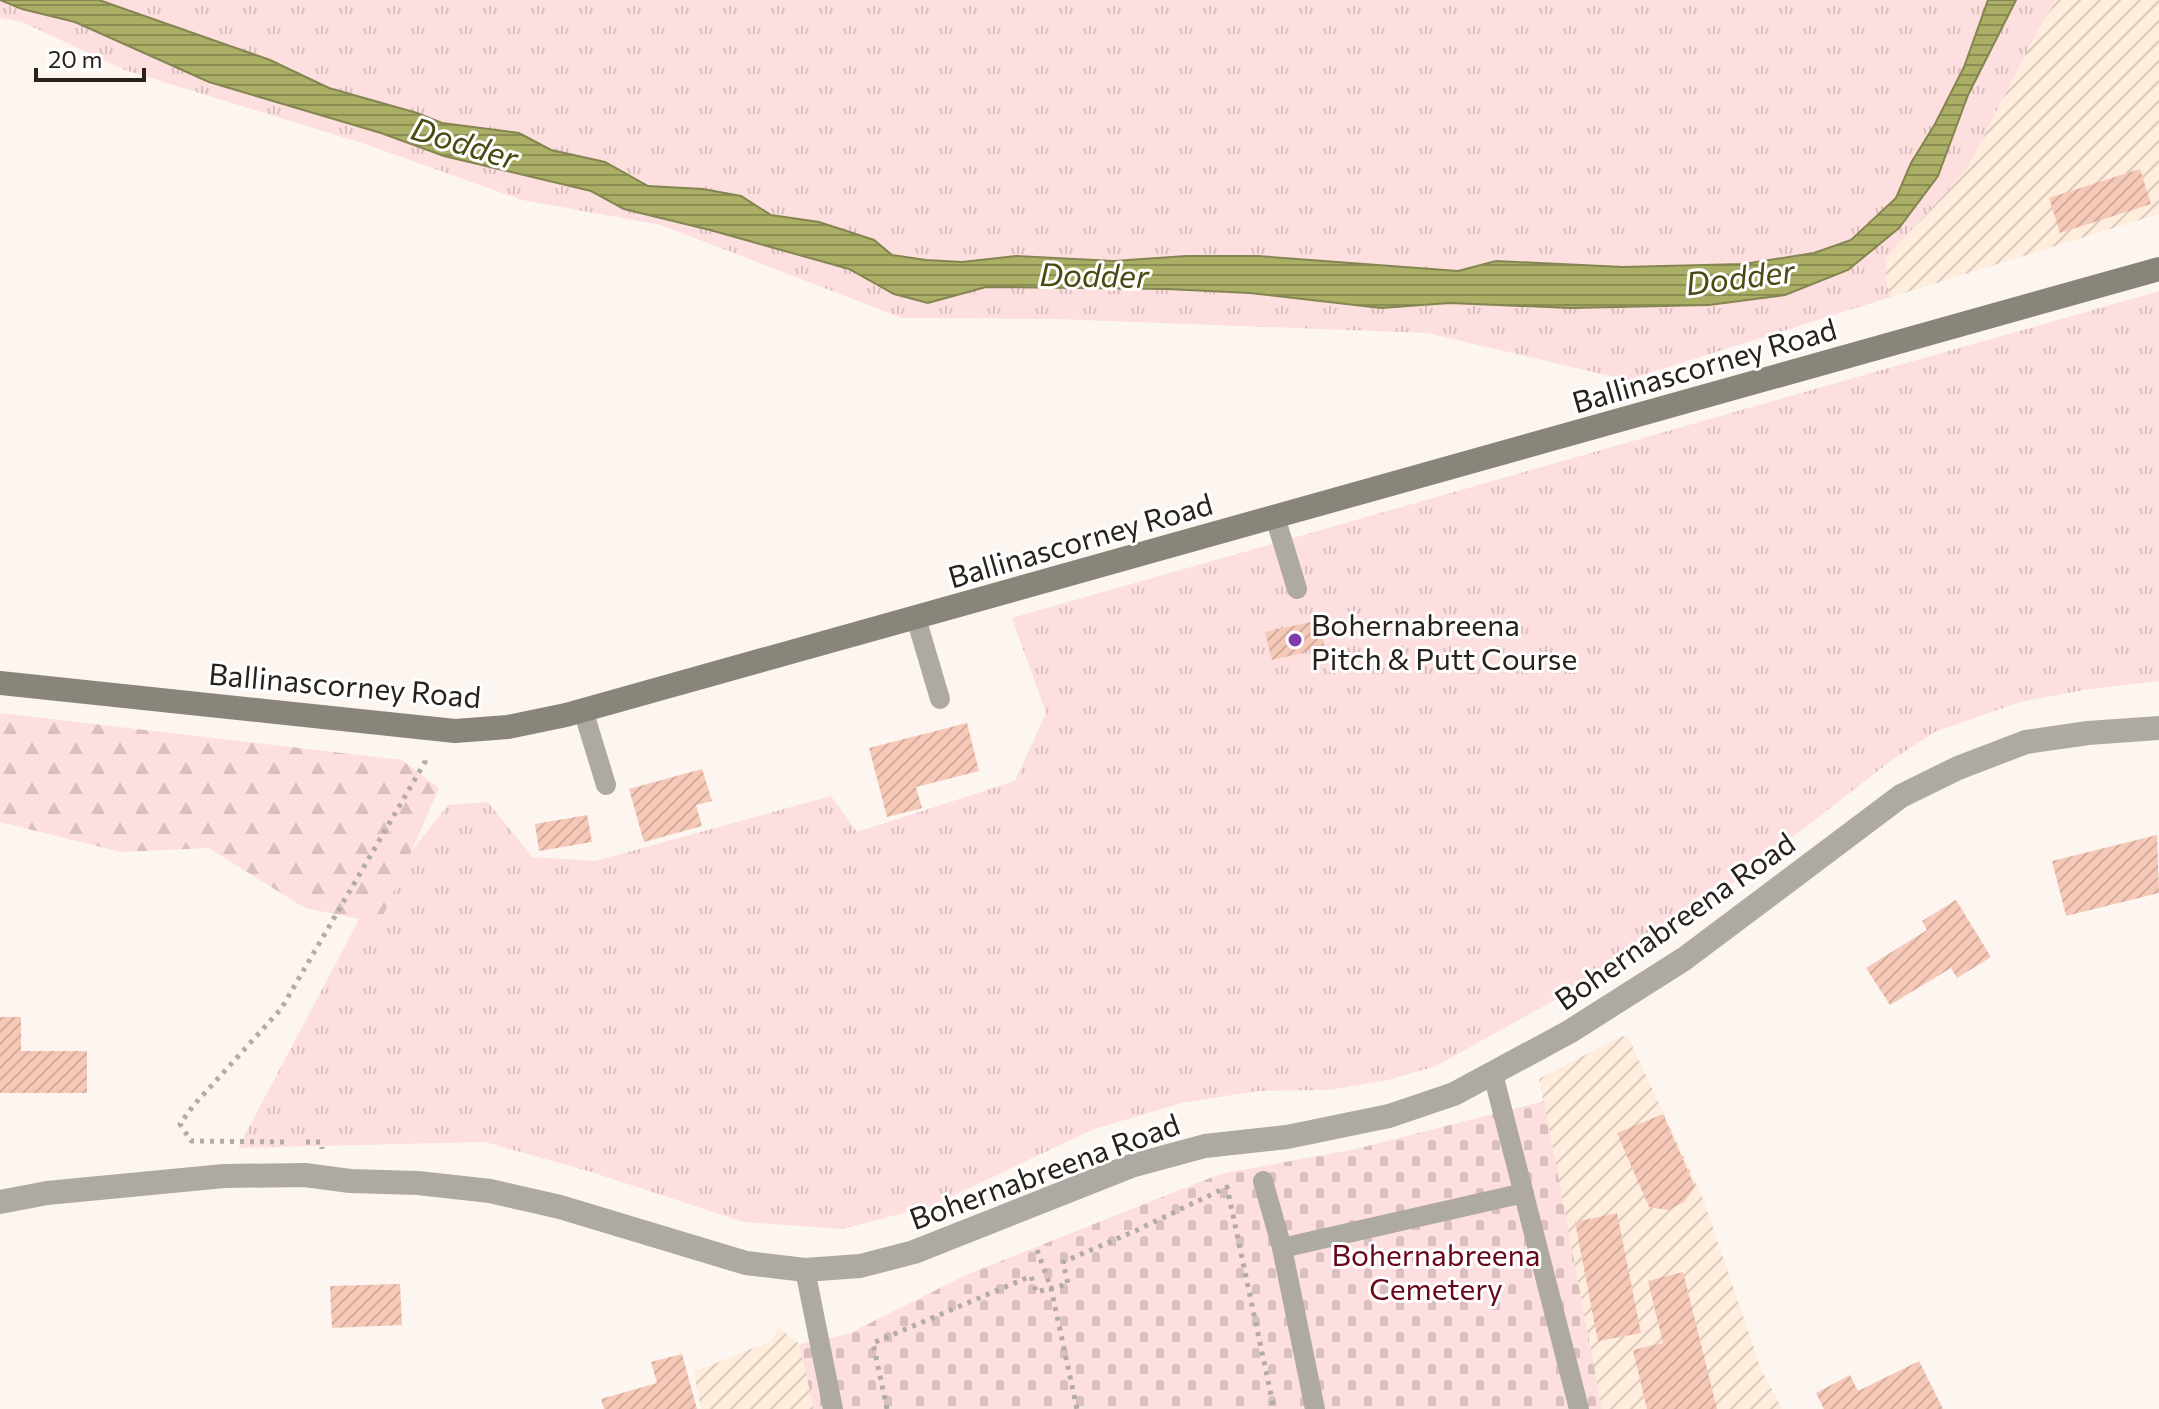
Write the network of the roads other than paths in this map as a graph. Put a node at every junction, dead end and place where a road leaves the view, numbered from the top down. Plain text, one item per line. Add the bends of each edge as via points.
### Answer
1 (2159, 269) edge
2 (1275, 517) junction
3 (1297, 589) dead end
4 (916, 618) junction
5 (0, 683) edge
6 (940, 699) dead end
7 (583, 710) junction
8 (2159, 728) edge
9 (606, 785) dead end
10 (1493, 1074) junction
11 (1263, 1181) dead end
12 (1524, 1193) junction
13 (0, 1202) edge
14 (1282, 1248) junction
15 (805, 1270) junction
16 (833, 1409) edge
17 (1315, 1409) edge
18 (1579, 1409) edge

1 - 2 main road, Ballinascorney Road
2 - 3 lane
2 - 4 main road, Ballinascorney Road
4 - 6 lane
4 - 7 main road, Ballinascorney Road
5 - 7 main road, Ballinascorney Road via 455,731 508,727
7 - 9 lane
8 - 10 street, Bohernabreena Road via 2026,742 1901,796 1684,959
10 - 12 lane
10 - 15 street, Bohernabreena Road via 1389,1116 1287,1137 1205,1146 1131,1166 914,1252 860,1266
11 - 14 lane
12 - 14 lane
12 - 18 lane
13 - 15 street, Bohernabreena Road via 224,1176 418,1183 490,1191 746,1263
14 - 17 lane
15 - 16 lane

